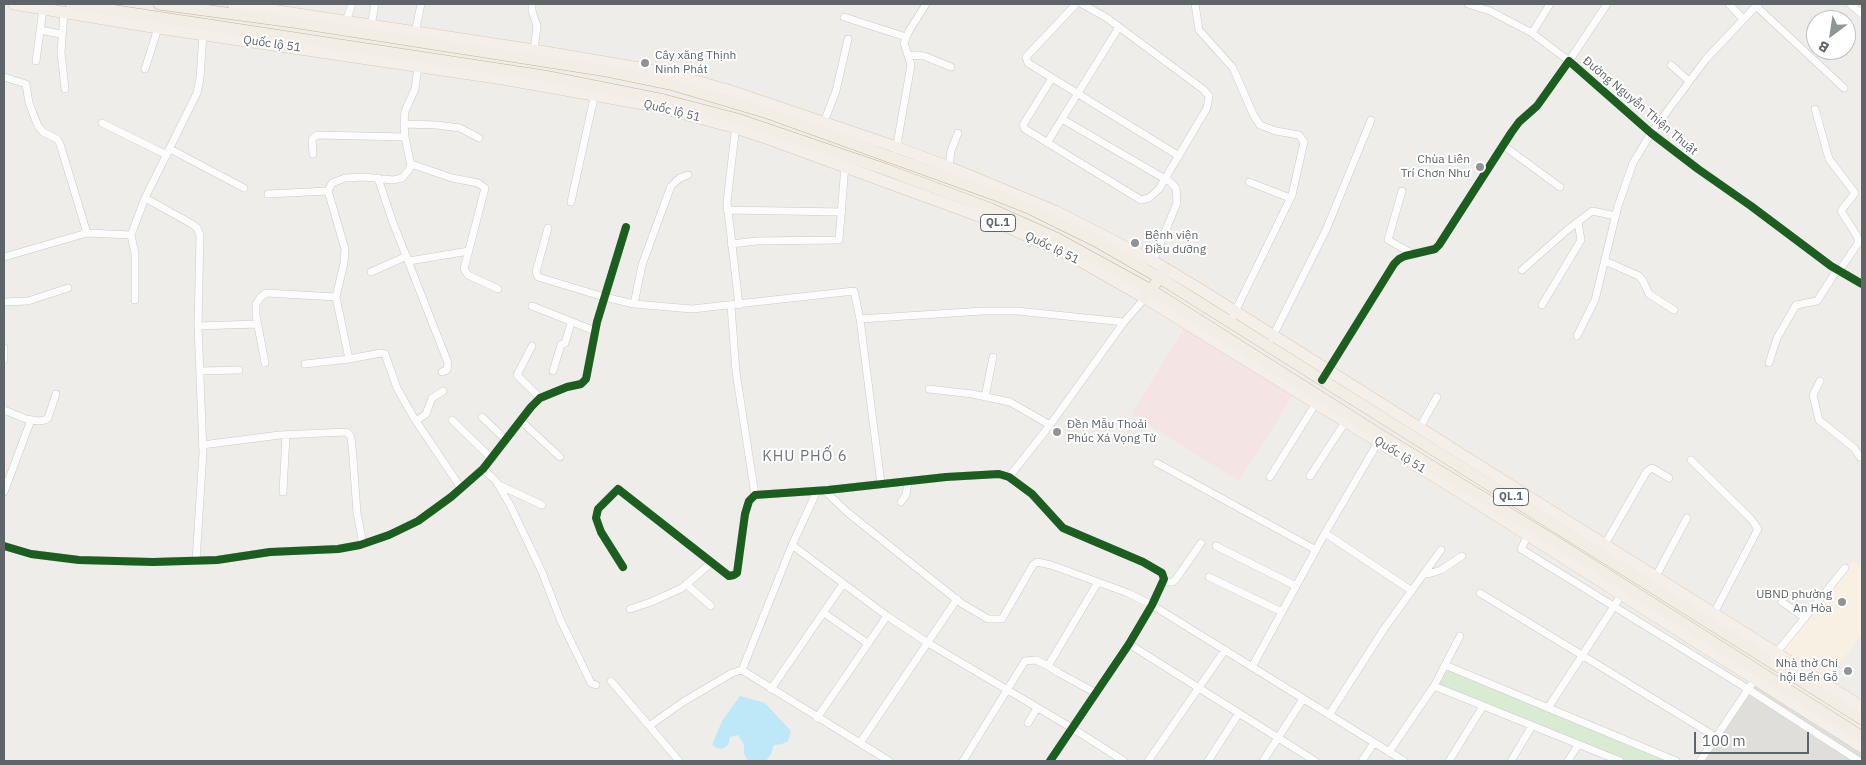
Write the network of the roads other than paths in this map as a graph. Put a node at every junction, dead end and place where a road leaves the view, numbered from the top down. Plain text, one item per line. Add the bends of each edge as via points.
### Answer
1 (14, 4) edge
2 (159, 4) edge
3 (233, 4) edge
4 (352, 4) edge
5 (375, 4) edge
6 (421, 4) edge
7 (532, 4) edge
8 (926, 4) edge
9 (1076, 4) edge
10 (1082, 4) edge
11 (1195, 4) edge
12 (1468, 4) edge
13 (1550, 4) edge
14 (1607, 4) edge
15 (1729, 4) edge
16 (1850, 4) edge
17 (1757, 5) edge
18 (1491, 7) edge
19 (67, 8) edge
20 (216, 8) edge
21 (43, 9) junction
22 (269, 14) junction
23 (1862, 14) edge
24 (844, 16) dead end
25 (1743, 19) junction
26 (346, 21) junction
27 (371, 26) junction
28 (1119, 27) junction
29 (158, 28) junction
30 (40, 30) junction
31 (1532, 33) junction
32 (61, 34) junction
33 (203, 34) junction
34 (248, 36) junction
35 (414, 37) junction
36 (906, 37) junction
37 (848, 39) dead end
38 (534, 50) junction
39 (909, 55) junction
40 (426, 59) junction
41 (36, 61) dead end
42 (1569, 61) junction
43 (1671, 65) dead end
44 (951, 67) dead end
45 (418, 68) junction
46 (145, 69) dead end
47 (4, 77) edge
48 (1052, 78) junction
49 (1689, 81) junction
50 (1844, 88) dead end
51 (65, 89) dead end
52 (595, 91) junction
53 (1077, 94) junction
54 (1815, 109) dead end
55 (793, 117) junction
56 (1062, 119) junction
57 (1371, 120) dead end
58 (824, 122) junction
59 (102, 123) dead end
60 (737, 123) junction
61 (404, 124) junction
62 (1651, 132) junction
63 (958, 133) dead end
64 (405, 137) junction
65 (479, 138) dead end
66 (1047, 143) junction
67 (1504, 146) junction
68 (168, 152) junction
69 (895, 153) junction
70 (313, 154) dead end
71 (1179, 156) junction
72 (411, 164) junction
73 (845, 166) junction
74 (949, 166) junction
75 (688, 175) dead end
76 (885, 175) junction
77 (378, 178) junction
78 (1165, 178) junction
79 (1249, 182) dead end
80 (1560, 187) dead end
81 (244, 188) dead end
82 (328, 191) junction
83 (1402, 191) dead end
84 (268, 194) dead end
85 (145, 198) junction
86 (1290, 198) junction
87 (571, 202) dead end
88 (728, 210) junction
89 (842, 212) junction
90 (1616, 216) junction
91 (1578, 222) junction
92 (548, 228) dead end
93 (626, 228) dead end
94 (86, 233) junction
95 (131, 236) junction
96 (731, 244) junction
97 (469, 251) junction
98 (1413, 254) junction
99 (4, 257) edge
100 (408, 259) junction
101 (1153, 261) junction
102 (1606, 261) junction
103 (1522, 270) dead end
104 (1838, 270) junction
105 (371, 272) dead end
106 (1163, 273) junction
107 (1862, 284) edge
108 (68, 288) dead end
109 (498, 289) dead end
110 (1148, 294) junction
111 (336, 297) junction
112 (604, 297) junction
113 (135, 300) dead end
114 (4, 302) edge
115 (634, 304) junction
116 (735, 305) junction
117 (1542, 305) dead end
118 (532, 306) dead end
119 (1674, 310) dead end
120 (1233, 317) junction
121 (860, 319) junction
122 (571, 322) junction
123 (1124, 322) junction
124 (257, 324) junction
125 (198, 326) junction
126 (595, 332) junction
127 (1577, 336) dead end
128 (1270, 341) junction
129 (532, 346) dead end
130 (4, 348) edge
131 (993, 357) dead end
132 (349, 359) junction
133 (4, 360) edge
134 (1769, 363) dead end
135 (265, 364) dead end
136 (305, 364) dead end
137 (239, 370) dead end
138 (200, 371) junction
139 (553, 371) dead end
140 (442, 372) dead end
141 (1325, 375) junction
142 (1820, 381) dead end
143 (929, 390) dead end
144 (443, 391) dead end
145 (56, 394) dead end
146 (985, 397) junction
147 (1437, 397) dead end
148 (540, 398) junction
149 (1316, 403) junction
150 (4, 410) edge
151 (482, 417) dead end
152 (31, 420) junction
153 (452, 420) dead end
154 (416, 421) junction
155 (521, 421) junction
156 (1346, 422) junction
157 (1050, 425) junction
158 (1420, 427) junction
159 (286, 435) junction
160 (1381, 439) junction
161 (506, 440) junction
162 (202, 445) junction
163 (560, 457) dead end
164 (1860, 458) dead end
165 (492, 459) junction
166 (1691, 460) dead end
167 (1157, 464) dead end
168 (483, 469) junction
169 (1310, 476) dead end
170 (1009, 477) junction
171 (1270, 477) dead end
172 (1670, 478) dead end
173 (908, 482) junction
174 (497, 484) junction
175 (881, 484) junction
176 (461, 488) junction
177 (821, 490) junction
178 (4, 492) edge
179 (283, 492) dead end
180 (755, 495) junction
181 (901, 502) dead end
182 (542, 505) dead end
183 (1687, 518) dead end
184 (1559, 520) junction
185 (1325, 533) junction
186 (1528, 536) junction
187 (1201, 543) dead end
188 (364, 544) junction
189 (1606, 544) junction
190 (4, 546) edge
191 (792, 546) junction
192 (1216, 546) dead end
193 (1316, 550) junction
194 (1441, 550) dead end
195 (1462, 556) dead end
196 (196, 561) junction
197 (711, 563) junction
198 (624, 567) dead end
199 (1845, 568) dead end
200 (1424, 573) junction
201 (1656, 576) junction
202 (1209, 577) dead end
203 (1098, 582) junction
204 (1163, 582) junction
205 (686, 584) junction
206 (843, 584) junction
207 (1296, 586) junction
208 (1412, 591) junction
209 (1480, 593) dead end
210 (1622, 594) junction
211 (957, 599) junction
212 (1782, 602) dead end
213 (1152, 605) junction
214 (710, 606) dead end
215 (1614, 606) junction
216 (630, 609) dead end
217 (1282, 612) junction
218 (824, 613) junction
219 (887, 616) junction
220 (1712, 617) junction
221 (1804, 618) junction
222 (1460, 636) dead end
223 (868, 643) junction
224 (928, 643) junction
225 (1128, 644) junction
226 (1224, 650) junction
227 (1777, 652) junction
228 (1582, 656) junction
229 (1445, 665) junction
230 (1048, 666) junction
231 (1252, 667) junction
232 (742, 670) junction
233 (1798, 672) junction
234 (1757, 675) junction
235 (611, 681) dead end
236 (596, 684) dead end
237 (1434, 686) junction
238 (1199, 688) junction
239 (771, 689) junction
240 (1748, 689) junction
241 (1008, 690) junction
242 (1096, 693) junction
243 (1303, 699) junction
244 (1483, 706) junction
245 (1862, 707) edge
246 (1037, 708) junction
247 (1548, 708) junction
248 (1239, 713) junction
249 (1329, 715) junction
250 (817, 718) junction
251 (1862, 718) edge
252 (1028, 723) dead end
253 (649, 726) junction
254 (1532, 726) junction
255 (1072, 728) junction
256 (1716, 737) junction
257 (1862, 737) edge
258 (1278, 738) junction
259 (860, 743) junction
260 (1374, 743) junction
261 (1578, 745) junction
262 (1862, 747) edge
263 (1389, 752) junction
264 (679, 761) edge
265 (889, 761) edge
266 (963, 761) edge
267 (1050, 761) edge
268 (1124, 761) edge
269 (1148, 761) edge
270 (1208, 761) edge
271 (1263, 761) edge
272 (1315, 761) edge
273 (1362, 761) edge
274 (1404, 761) edge
275 (1449, 761) edge
276 (1511, 761) edge
277 (1568, 761) edge
278 (1620, 761) edge
279 (1676, 761) edge
280 (1700, 761) edge
281 (1859, 761) edge

1 - 21 main road, Quốc lộ 51 / QL.1
2 - 20 highway, Quốc lộ 51 / QL.1
3 - 22 main road, Quốc lộ 51 / QL.1
4 - 26 street
5 - 27 street
6 - 35 street
7 - 38 street via 537,26
8 - 36 street
9 - 48 street via 1026,57 1028,63
10 - 28 street
11 - 86 street via 1199,30 1233,68 1260,125 1299,135 1304,142
12 - 18 street
13 - 31 street
14 - 42 street
15 - 25 street
16 - 23 street
17 - 25 street
17 - 50 street
18 - 31 street
19 - 21 main road, Quốc lộ 51 / QL.1
19 - 29 main road, Quốc lộ 51 / QL.1
19 - 32 street
19 - 34 highway, Quốc lộ 51 / QL.1
20 - 22 highway, Quốc lộ 51 / QL.1
21 - 30 street
22 - 26 main road, Quốc lộ 51 / QL.1
22 - 35 highway, Quốc lộ 51 / QL.1
24 - 36 street
25 - 49 street
26 - 27 main road, Quốc lộ 51 / QL.1
27 - 35 main road, Quốc lộ 51 / QL.1
28 - 53 street
28 - 71 street via 1209,96 1207,108
29 - 33 main road, Quốc lộ 51 / QL.1
29 - 46 street
30 - 32 street
30 - 41 street
31 - 42 street
32 - 51 street
33 - 34 main road, Quốc lộ 51 / QL.1
33 - 68 street via 197,93
34 - 40 highway, Quốc lộ 51 / QL.1
34 - 45 main road, Quốc lộ 51 / QL.1
35 - 38 main road, Quốc lộ 51 / QL.1
35 - 55 highway, Quốc lộ 51 / QL.1 via 663,82
36 - 39 street via 904,44
37 - 58 street via 836,91
38 - 55 main road, Quốc lộ 51 / QL.1 via 663,72 728,90
39 - 44 street via 924,56
39 - 69 street via 911,64
40 - 45 street
40 - 52 highway, Quốc lộ 51 / QL.1 via 544,76
42 - 62 street, Đường Nguyễn Thiện Thuật
42 - 67 street, Đường Nguyễn Thiện Thuật
43 - 49 street
45 - 52 main road, Quốc lộ 51 / QL.1
45 - 61 street
47 - 94 street via 26,84 29,104 38,126 60,144
48 - 53 street
48 - 66 street via 1023,125
49 - 62 street
52 - 60 highway, Quốc lộ 51 / QL.1 via 664,100
52 - 87 street
53 - 56 street
53 - 71 street
54 - 104 street via 1829,159 1855,193 1841,211 1858,242
55 - 58 main road, Quốc lộ 51 / QL.1
55 - 69 highway, Quốc lộ 51 / QL.1
56 - 66 street
56 - 78 street
57 - 128 street via 1326,230
58 - 69 main road, Quốc lộ 51 / QL.1
59 - 68 street
60 - 73 main road, Quốc lộ 51 / QL.1
60 - 76 highway, Quốc lộ 51 / QL.1
60 - 88 street
61 - 64 street
61 - 65 street via 460,128
62 - 90 street via 1633,163
62 - 104 street, Đường Nguyễn Thiện Thuật
63 - 74 street
64 - 70 street via 317,135 312,139
64 - 72 street
66 - 78 street via 1141,200 1153,195
67 - 80 street
67 - 98 street, Đường Nguyễn Thiện Thuật via 1439,245
68 - 81 street
68 - 85 street
69 - 74 main road, Quốc lộ 51 / QL.1
69 - 106 highway, Quốc lộ 51 / QL.1 via 1031,210
71 - 78 street
72 - 77 street via 402,178
72 - 97 street via 478,183 485,188
73 - 76 main road, Quốc lộ 51 / QL.1
73 - 89 street
74 - 101 main road, Quốc lộ 51 / QL.1 via 1055,211
75 - 115 street via 671,186 642,265
76 - 110 highway, Quốc lộ 51 / QL.1 via 991,209 1034,228 1084,253
77 - 82 street via 345,178 332,183
77 - 100 street
78 - 101 street via 1176,188 1177,203
79 - 86 street
82 - 84 street
82 - 111 street via 345,249
83 - 98 street via 1388,240
85 - 95 street
85 - 125 street via 197,228 200,235
86 - 120 street
88 - 89 street
88 - 96 street
89 - 96 street via 839,240
90 - 91 street via 1592,211
90 - 102 street
91 - 103 street
91 - 117 street via 1581,240
92 - 112 street via 536,275
93 - 112 street
94 - 95 street
94 - 99 street
95 - 113 street via 135,254
96 - 116 street
97 - 100 street
97 - 109 street via 464,269 466,274
98 - 141 street, Đường Nguyễn Thiện Thuật via 1394,264
100 - 105 street
100 - 140 street via 448,363 447,370
101 - 106 main road, Quốc lộ 51 / QL.1
102 - 119 street via 1639,276 1649,294
102 - 127 street via 1595,300
104 - 107 street, Đường Nguyễn Thiện Thuật
104 - 134 street via 1817,301 1796,305 1777,338
106 - 110 highway
106 - 120 highway, Quốc lộ 51 / QL.1
108 - 114 street via 28,301
110 - 123 street
110 - 149 main road, Quốc lộ 51 / QL.1
110 - 160 highway, Quốc lộ 51 / QL.1
111 - 124 street via 266,293 256,304
111 - 132 street
112 - 115 street
112 - 126 street
115 - 116 street via 692,309
116 - 121 street via 852,290 856,293
116 - 180 street via 736,366
118 - 122 street
120 - 128 highway, Quốc lộ 51 / QL.1
121 - 123 street via 1017,311
121 - 175 street
122 - 126 street
122 - 139 street
123 - 157 street
124 - 125 street
124 - 135 street
125 - 138 street
126 - 148 street via 586,379 581,384
128 - 141 highway, Quốc lộ 51 / QL.1
129 - 148 street via 517,374
130 - 133 street
131 - 146 street
132 - 136 street
132 - 154 street via 385,354 397,388
137 - 138 street
138 - 162 street
141 - 158 main road, Quốc lộ 51 / QL.1
141 - 184 highway, Quốc lộ 51 / QL.1
142 - 164 street via 1813,395 1818,418 1854,448
143 - 146 street
144 - 154 street via 432,398 426,414
145 - 152 street via 48,418
146 - 157 street via 1016,404
147 - 158 street
148 - 155 street
149 - 156 main road, Quốc lộ 51 / QL.1
149 - 171 street
150 - 152 street
151 - 161 street
152 - 178 street
153 - 165 street
154 - 176 street
155 - 161 street
155 - 163 street
156 - 160 main road, Quốc lộ 51 / QL.1
156 - 169 street
157 - 170 street
158 - 184 main road, Quốc lộ 51 / QL.1
159 - 162 street
159 - 179 street
159 - 188 street via 349,434 354,457 357,513
160 - 185 street
160 - 186 main road, Quốc lộ 51 / QL.1
160 - 234 highway, Quốc lộ 51 / QL.1 via 1549,537
161 - 165 street
162 - 196 street
165 - 168 street
166 - 220 street via 1758,528
167 - 193 street
168 - 174 street
168 - 176 street
170 - 173 street via 995,474
170 - 204 street via 1032,494 1063,528 1154,568 1162,573
172 - 189 street via 1652,468 1647,471
173 - 175 street
173 - 181 street
174 - 182 street
174 - 236 street via 525,536 587,674
175 - 177 street
176 - 188 street via 418,521
177 - 180 street
177 - 191 street
177 - 211 street
180 - 197 street via 749,501 745,514 737,573 728,576
183 - 201 street
184 - 189 main road, Quốc lộ 51 / QL.1
184 - 220 highway, Quốc lộ 51 / QL.1
185 - 193 street
185 - 208 street
186 - 210 main road, Quốc lộ 51 / QL.1
186 - 215 street via 1521,549
187 - 204 street via 1176,579
188 - 196 street
189 - 201 main road, Quốc lộ 51 / QL.1
190 - 196 street via 31,554 79,560
191 - 206 street
191 - 232 street
192 - 207 street
193 - 207 street
194 - 200 street
195 - 200 street via 1441,570
197 - 198 street via 618,489 598,509 596,518 601,532
197 - 205 street
199 - 221 street
200 - 208 street
201 - 220 main road, Quốc lộ 51 / QL.1
202 - 217 street
203 - 211 street via 1037,562 1027,573 1002,619 988,619
203 - 213 street
203 - 230 street
204 - 213 street
205 - 214 street
205 - 216 street
206 - 218 street
206 - 219 street
207 - 217 street
208 - 249 street
209 - 228 street
210 - 215 street
210 - 234 main road, Quốc lộ 51 / QL.1
211 - 224 street
212 - 221 street
213 - 225 street
213 - 226 street
215 - 228 street
215 - 240 street
217 - 231 street
218 - 223 street
218 - 239 street
219 - 223 street
219 - 224 street
220 - 227 main road, Quốc lộ 51 / QL.1
220 - 233 highway, Quốc lộ 51 / QL.1
221 - 227 street
222 - 229 street
223 - 250 street
224 - 241 street
224 - 259 street
225 - 238 street
225 - 242 street
226 - 231 street
226 - 238 street
227 - 233 main road, Quốc lộ 51 / QL.1
228 - 247 street
228 - 256 street
229 - 237 street
229 - 247 street
230 - 241 street via 1036,660 1025,661
230 - 242 street
231 - 243 street
232 - 239 street
232 - 253 street via 683,702
233 - 245 main road, Quốc lộ 51 / QL.1
233 - 251 highway, Quốc lộ 51 / QL.1
234 - 240 street
234 - 257 highway, Quốc lộ 51 / QL.1
234 - 262 main road, Quốc lộ 51 / QL.1
235 - 253 street
237 - 244 street
237 - 263 street
238 - 248 street
238 - 269 street
239 - 250 street
240 - 256 street
240 - 281 street
241 - 246 street
241 - 266 street
242 - 255 street
243 - 249 street
243 - 258 street
244 - 254 street
244 - 275 street
246 - 252 street
246 - 255 street
247 - 279 street
248 - 258 street
248 - 270 street
249 - 260 street
250 - 259 street
253 - 264 street
254 - 261 street
254 - 276 street
255 - 267 street
255 - 268 street
256 - 280 street
258 - 271 street
258 - 272 street
259 - 265 street
260 - 263 street
260 - 273 street
261 - 277 street
261 - 278 street
263 - 274 street

